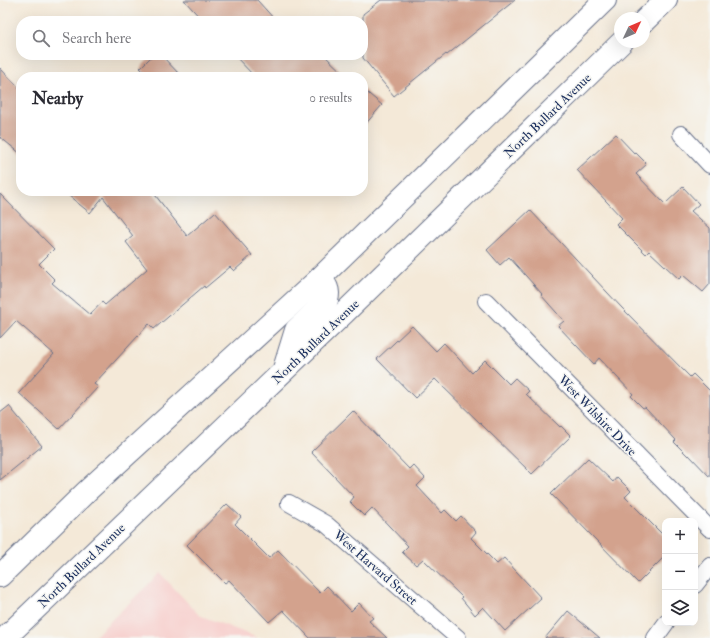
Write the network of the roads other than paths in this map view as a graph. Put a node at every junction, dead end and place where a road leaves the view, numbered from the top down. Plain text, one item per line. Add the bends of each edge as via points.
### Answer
1 (605, 0) edge
2 (666, 0) edge
3 (650, 15) edge
4 (616, 48) edge
5 (681, 134) dead end
6 (710, 164) edge
7 (320, 278) junction
8 (486, 301) dead end
9 (283, 371) junction
10 (289, 503) dead end
11 (710, 529) edge
12 (710, 566) edge
13 (0, 576) edge
14 (698, 581) edge
15 (664, 626) edge
16 (5, 638) edge
17 (458, 638) edge
18 (655, 638) edge

1 - 7 main road
2 - 3 main road
4 - 9 main road, North Bullard Avenue
5 - 6 street
7 - 9 main road via 327,287 327,300 296,330
7 - 13 main road via 87,492
8 - 11 street, West Wilshire Drive
9 - 16 main road, North Bullard Avenue
10 - 17 street, West Harvard Street via 326,524
12 - 14 street
15 - 18 street

